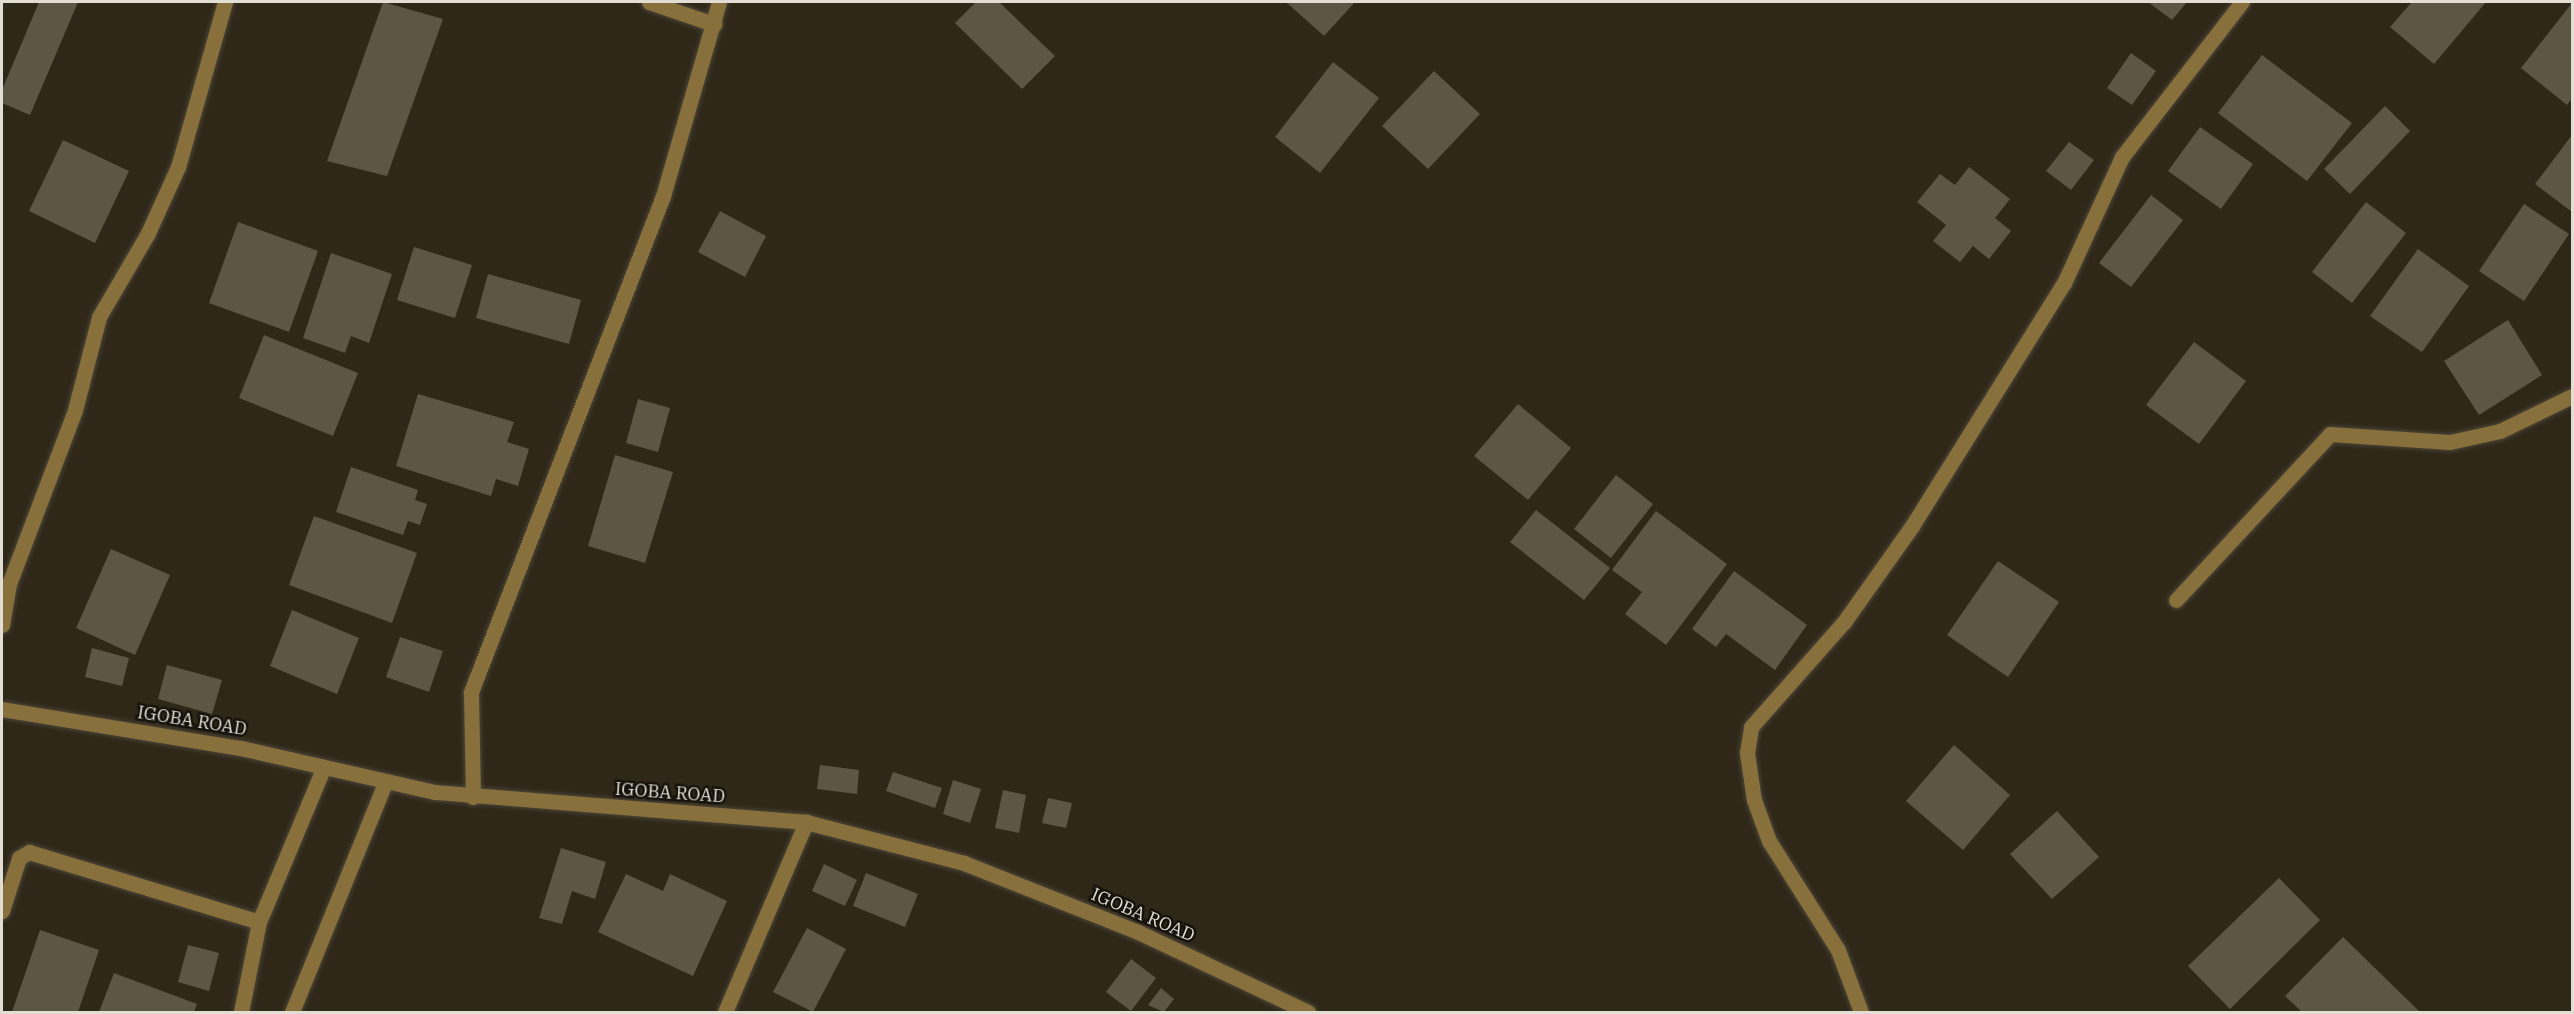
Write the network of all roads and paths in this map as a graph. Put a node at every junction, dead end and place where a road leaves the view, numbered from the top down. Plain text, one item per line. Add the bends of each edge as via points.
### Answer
1 (225, 2) edge
2 (649, 2) edge
3 (719, 2) edge
4 (2242, 2) edge
5 (714, 24) junction
6 (2572, 396) edge
7 (2176, 600) dead end
8 (2, 625) edge
9 (2, 709) edge
10 (322, 769) junction
11 (384, 785) junction
12 (473, 797) junction
13 (806, 822) junction
14 (2, 911) edge
15 (259, 922) junction
16 (241, 1012) edge
17 (292, 1012) edge
18 (725, 1012) edge
19 (1308, 1012) edge
20 (1861, 1012) edge

1 - 8 street via 178,167 148,233 99,317 75,410 9,584
2 - 5 street
3 - 5 street
4 - 20 street via 2122,157 2064,283 1912,526 1844,622 1751,727 1747,753 1769,841 1838,950
5 - 12 street via 663,196 471,692
6 - 7 street via 2500,430 2450,442 2330,434
9 - 10 street, IGOBA ROAD via 242,748
10 - 11 street, IGOBA ROAD
10 - 15 street
11 - 12 street, IGOBA ROAD
11 - 17 street
12 - 13 street, IGOBA ROAD
13 - 18 street
13 - 19 street, IGOBA ROAD via 964,863 1138,932
14 - 15 street via 20,858 29,852
15 - 16 street

